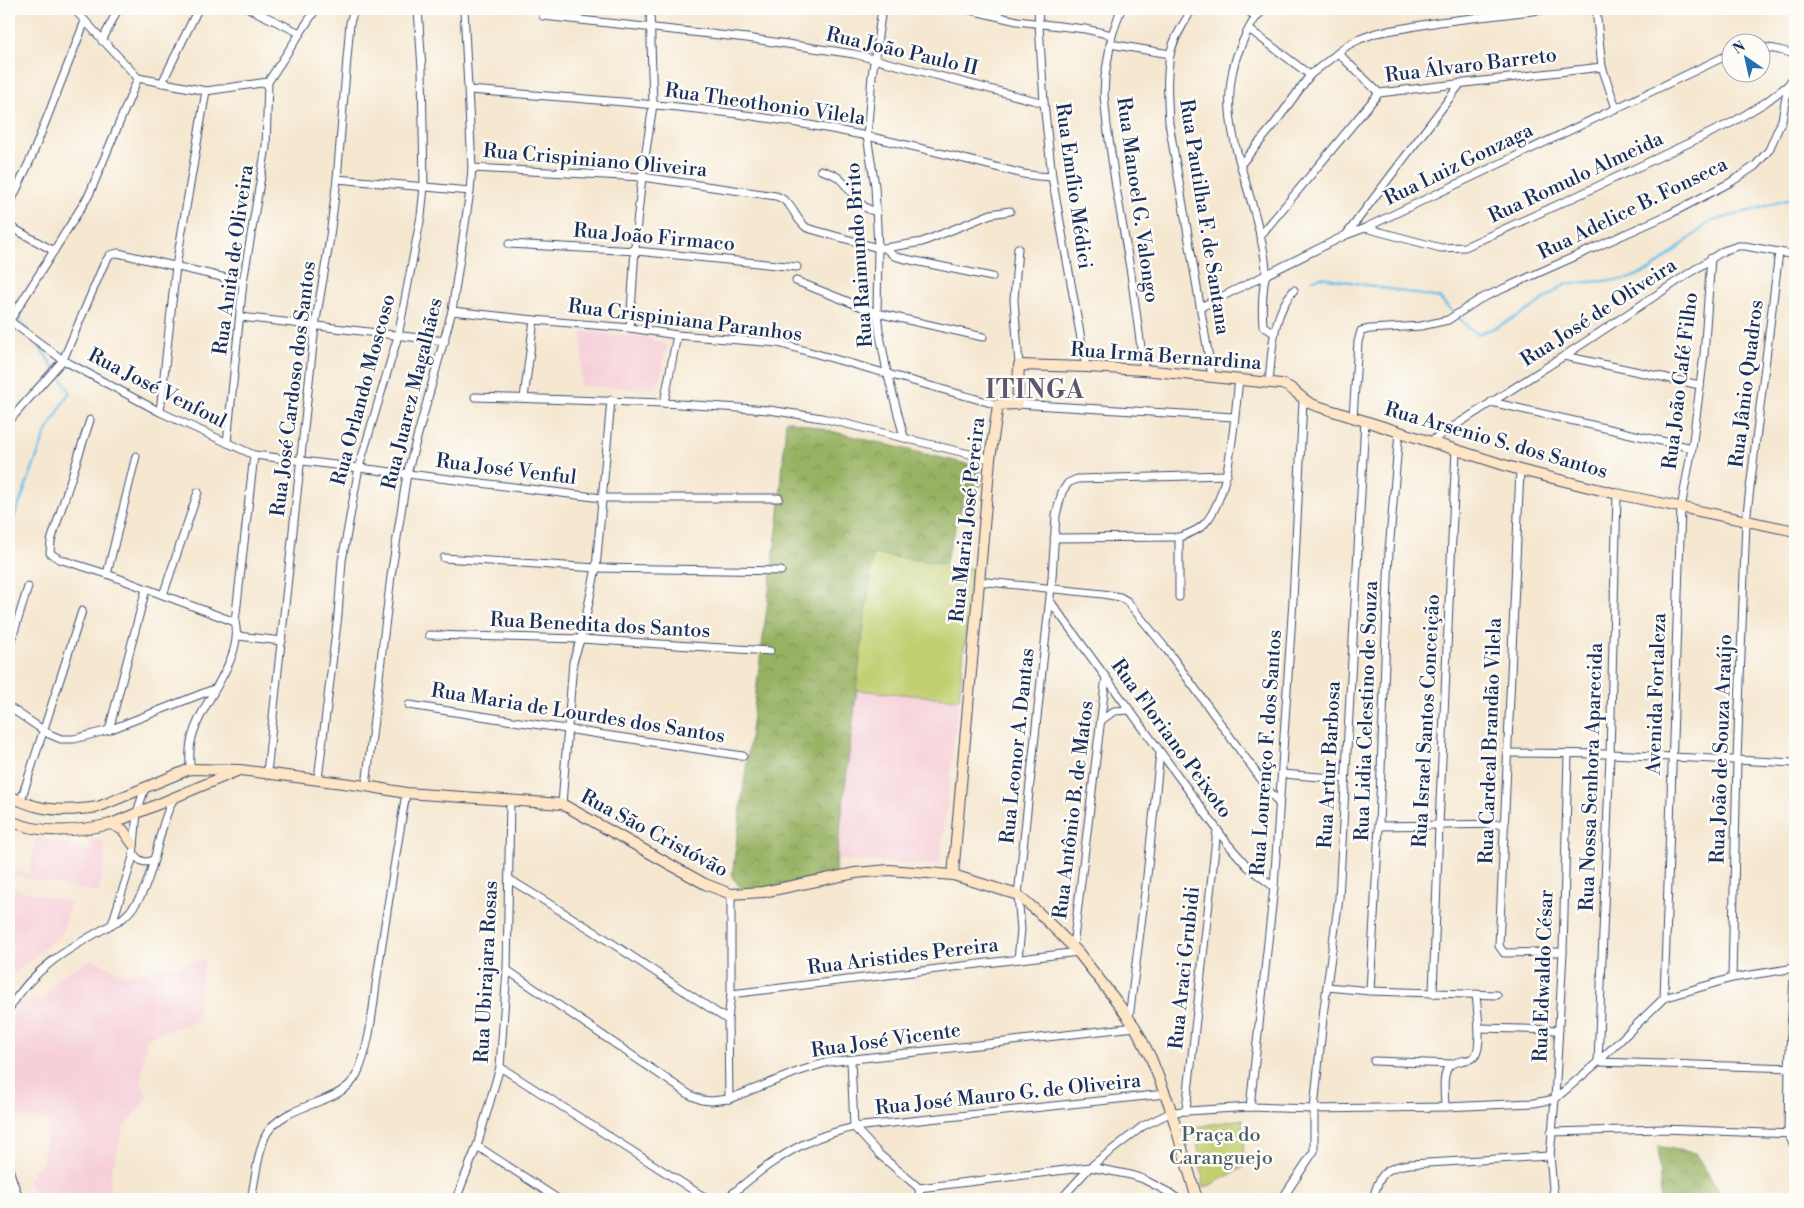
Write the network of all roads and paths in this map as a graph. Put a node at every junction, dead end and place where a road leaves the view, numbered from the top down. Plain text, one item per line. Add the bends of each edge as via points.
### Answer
1 (11, 9) edge
2 (74, 9) edge
3 (118, 9) edge
4 (198, 9) edge
5 (250, 9) edge
6 (316, 9) edge
7 (354, 9) edge
8 (418, 9) edge
9 (464, 9) edge
10 (650, 9) edge
11 (882, 9) edge
12 (966, 9) edge
13 (1038, 9) edge
14 (1121, 9) edge
15 (1192, 9) edge
16 (1247, 9) edge
17 (1265, 9) edge
18 (1549, 9) edge
19 (1596, 9) edge
20 (9, 15) edge
21 (543, 16) dead end
22 (1255, 16) junction
23 (84, 21) junction
24 (1040, 25) junction
25 (650, 26) junction
26 (1249, 29) junction
27 (300, 32) junction
28 (1112, 35) junction
29 (102, 41) junction
30 (1110, 44) junction
31 (1772, 50) edge
32 (1338, 53) junction
33 (1170, 54) junction
34 (1795, 54) edge
35 (1722, 58) edge
36 (874, 59) junction
37 (1602, 67) junction
38 (1310, 75) junction
39 (1795, 75) edge
40 (138, 78) junction
41 (268, 82) junction
42 (162, 83) junction
43 (1461, 83) junction
44 (1788, 85) junction
45 (469, 90) junction
46 (206, 91) junction
47 (1379, 93) junction
48 (1044, 103) junction
49 (653, 105) junction
50 (1616, 108) junction
51 (867, 136) junction
52 (1241, 164) junction
53 (472, 168) junction
54 (821, 170) dead end
55 (642, 177) junction
56 (1052, 177) junction
57 (337, 179) junction
58 (424, 187) junction
59 (470, 191) junction
60 (9, 206) edge
61 (1010, 210) dead end
62 (876, 211) junction
63 (9, 226) edge
64 (1365, 228) junction
65 (1346, 235) junction
66 (1260, 236) junction
67 (509, 244) dead end
68 (882, 248) junction
69 (1018, 248) dead end
70 (54, 251) junction
71 (636, 251) junction
72 (1779, 252) junction
73 (1795, 254) edge
74 (1711, 258) junction
75 (176, 266) junction
76 (797, 267) dead end
77 (1266, 274) junction
78 (992, 277) dead end
79 (796, 281) dead end
80 (244, 282) junction
81 (1294, 290) dead end
82 (1201, 307) junction
83 (452, 311) junction
84 (877, 313) junction
85 (241, 318) junction
86 (534, 320) junction
87 (9, 321) edge
88 (315, 326) junction
89 (630, 328) junction
90 (1274, 333) junction
91 (677, 335) junction
92 (398, 336) junction
93 (983, 337) dead end
94 (445, 341) junction
95 (1564, 356) junction
96 (63, 360) junction
97 (1019, 366) junction
98 (1086, 367) junction
99 (1144, 370) junction
100 (886, 372) junction
101 (1212, 376) junction
102 (1239, 380) junction
103 (1269, 382) junction
104 (1700, 384) junction
105 (475, 397) dead end
106 (524, 398) junction
107 (612, 400) junction
108 (1303, 401) junction
109 (664, 402) junction
110 (1491, 402) junction
111 (1017, 404) junction
112 (998, 405) junction
113 (160, 412) junction
114 (1234, 417) junction
115 (1354, 417) junction
116 (90, 420) dead end
117 (1365, 420) junction
118 (9, 421) edge
119 (1399, 432) junction
120 (904, 437) junction
121 (1431, 442) junction
122 (227, 443) junction
123 (1692, 448) junction
124 (1456, 450) junction
125 (254, 455) junction
126 (136, 456) dead end
127 (990, 459) junction
128 (301, 462) junction
129 (358, 467) junction
130 (1520, 470) junction
131 (407, 474) junction
132 (1227, 475) junction
133 (198, 492) dead end
134 (1617, 494) junction
135 (602, 498) junction
136 (779, 498) dead end
137 (1681, 508) junction
138 (1746, 521) junction
139 (1795, 531) edge
140 (1179, 537) junction
141 (1054, 538) junction
142 (444, 558) dead end
143 (596, 568) junction
144 (781, 571) dead end
145 (107, 574) junction
146 (978, 581) junction
147 (28, 587) dead end
148 (1051, 588) junction
149 (146, 589) junction
150 (163, 595) junction
151 (1179, 597) dead end
152 (1050, 601) junction
153 (82, 611) dead end
154 (235, 622) junction
155 (429, 635) dead end
156 (238, 636) junction
157 (581, 639) junction
158 (282, 641) junction
159 (9, 648) edge
160 (770, 650) dead end
161 (1106, 677) junction
162 (214, 690) junction
163 (409, 705) dead end
164 (9, 707) edge
165 (1130, 710) junction
166 (1102, 720) junction
167 (568, 728) junction
168 (44, 730) junction
169 (109, 730) junction
170 (1160, 753) junction
171 (1507, 753) junction
172 (1568, 754) junction
173 (1610, 754) junction
174 (743, 756) dead end
175 (1672, 757) junction
176 (1737, 760) junction
177 (1795, 762) edge
178 (190, 769) junction
179 (240, 770) junction
180 (267, 773) junction
181 (1282, 774) junction
182 (318, 779) junction
183 (1345, 779) junction
184 (366, 786) junction
185 (145, 788) junction
186 (197, 788) junction
187 (406, 793) junction
188 (9, 796) edge
189 (174, 798) junction
190 (21, 800) junction
191 (510, 801) junction
192 (562, 804) junction
193 (1279, 804) junction
194 (137, 812) junction
195 (9, 820) edge
196 (111, 824) junction
197 (1505, 824) junction
198 (1439, 825) junction
199 (1379, 826) junction
200 (1217, 830) junction
201 (133, 849) junction
202 (154, 859) junction
203 (954, 875) junction
204 (508, 879) junction
205 (1274, 887) junction
206 (731, 894) junction
207 (1018, 895) junction
208 (112, 924) junction
209 (1076, 949) junction
210 (1563, 952) junction
211 (1018, 959) junction
212 (1795, 959) edge
213 (1795, 968) edge
214 (506, 970) junction
215 (1732, 978) junction
216 (1327, 987) junction
217 (1370, 991) junction
218 (731, 994) junction
219 (1433, 994) junction
220 (1476, 994) junction
221 (1497, 995) dead end
222 (1664, 998) junction
223 (9, 1009) edge
224 (1129, 1018) junction
225 (728, 1020) junction
226 (1135, 1027) junction
227 (1479, 1028) junction
228 (1559, 1030) junction
229 (851, 1060) junction
230 (1374, 1061) dead end
231 (1598, 1062) junction
232 (1451, 1064) junction
233 (500, 1067) junction
234 (1792, 1068) edge
235 (1165, 1094) junction
236 (1555, 1098) junction
237 (729, 1099) junction
238 (1250, 1107) junction
239 (1445, 1107) junction
240 (1314, 1109) junction
241 (1186, 1110) junction
242 (1172, 1112) junction
243 (854, 1128) junction
244 (1551, 1132) junction
245 (1792, 1134) edge
246 (477, 1146) junction
247 (1795, 1147) edge
248 (1550, 1156) junction
249 (1090, 1167) junction
250 (9, 1170) edge
251 (920, 1188) junction
252 (19, 1199) edge
253 (251, 1199) edge
254 (456, 1199) edge
255 (558, 1199) edge
256 (711, 1199) edge
257 (726, 1199) edge
258 (920, 1199) edge
259 (1061, 1199) edge
260 (1178, 1199) edge
261 (1197, 1199) edge
262 (1282, 1199) edge
263 (1373, 1199) edge
264 (1554, 1199) edge

1 - 20 street
2 - 23 street
3 - 29 street
4 - 42 street
5 - 27 street
6 - 27 street
7 - 57 street, Rua José Cardoso dos Santos via 349,32
8 - 58 street, Rua Orlando Moscoso
9 - 45 street, Rua Juarez Magalhães
10 - 25 street
11 - 36 street, Rua Raimundo Brito
12 - 24 street
13 - 24 street, Rua Emílio Médici
14 - 28 street, Rua Manoel G. Valongo
15 - 33 street, Rua Pautilha F. de Santana
16 - 22 street
17 - 22 street
18 - 32 street via 1389,30 1360,39
19 - 37 street
21 - 25 street, Rua João Paulo II
22 - 26 street
23 - 29 street
23 - 60 street via 32,156
24 - 28 street
24 - 48 street, Rua Emílio Médici
25 - 36 street, Rua João Paulo II
25 - 49 street
26 - 38 street
26 - 52 street via 1234,61 1229,88 1230,116
27 - 41 street
28 - 30 street, Rua Manoel G. Valongo
29 - 40 street
30 - 33 street
30 - 99 street, Rua Manoel G. Valongo via 1104,95 1107,126 1132,274
31 - 34 street
32 - 38 street
32 - 47 street
33 - 82 street, Rua Pautilha F. de Santana via 1168,123
35 - 50 street, Rua Luiz Gonzaga
36 - 48 street, Rua João Paulo II
36 - 51 street, Rua Raimundo Brito
37 - 43 street, Rua Álvaro Barreto
37 - 50 street
38 - 52 street
39 - 44 street, Rua Adelice B. Fonseca
40 - 42 street
40 - 70 street via 89,194
41 - 46 street
41 - 80 street, Rua Anita de Oliveira via 266,147
42 - 46 street
43 - 47 street, Rua Álvaro Barreto
43 - 65 street
44 - 64 street, Rua Romulo Almeida via 1733,122 1465,246 1441,248
44 - 115 street, Rua Adelice B. Fonseca via 1782,120 1763,158 1706,196 1480,299 1444,322 1361,331
45 - 49 street, Rua Theothonio Vilela
45 - 53 street, Rua Juarez Magalhães
46 - 75 street
47 - 66 street, Rua Álvaro Barreto
48 - 56 street, Rua Emílio Médici
49 - 51 street, Rua Theothonio Vilela via 807,124
49 - 55 street
50 - 64 street, Rua Luiz Gonzaga
51 - 56 street, Rua Theothonio Vilela via 1023,174
51 - 62 street, Rua Raimundo Brito
52 - 66 street
53 - 55 street, Rua Crispiniano Oliveira
53 - 59 street, Rua Juarez Magalhães
54 - 62 street via 834,174 867,209
55 - 68 street, Rua Crispiniano Oliveira via 776,196 789,204 808,228
55 - 71 street
56 - 98 street, Rua Emílio Médici
57 - 58 street
57 - 88 street, Rua José Cardoso dos Santos via 330,244
58 - 59 street
58 - 92 street, Rua Orlando Moscoso
59 - 83 street, Rua Juarez Magalhães
61 - 68 street via 983,216 922,242
62 - 68 street, Rua Raimundo Brito
63 - 70 street
64 - 65 street, Rua Luiz Gonzaga
65 - 77 street, Rua Luiz Gonzaga
66 - 77 street
67 - 71 street, Rua João Firmaco
68 - 78 street via 900,258
68 - 84 street, Rua Raimundo Brito
69 - 97 street via 1014,300
70 - 87 street
71 - 76 street, Rua João Firmaco
71 - 89 street
72 - 73 street, Rua José de Oliveira
72 - 74 street, Rua José de Oliveira via 1738,246
72 - 138 street, Rua Jânio Quadros
74 - 95 street, Rua José de Oliveira
74 - 104 street, Rua João Café Filho
75 - 80 street
75 - 96 street via 110,254
75 - 113 street
77 - 82 street, Rua Luiz Gonzaga
77 - 90 street via 1263,326
79 - 84 street
80 - 85 street, Rua Anita de Oliveira
81 - 90 street via 1285,302
82 - 101 street, Rua Pautilha F. de Santana
83 - 86 street, Rua Crispiniana Paranhos
83 - 94 street, Rua Juarez Magalhães
84 - 93 street
84 - 100 street, Rua Raimundo Brito
85 - 88 street
85 - 122 street, Rua Anita de Oliveira
86 - 89 street, Rua Crispiniana Paranhos
86 - 106 street
87 - 96 street, Rua José Venfoul
88 - 92 street
88 - 128 street, Rua José Cardoso dos Santos
89 - 91 street, Rua Crispiniana Paranhos
90 - 103 street
91 - 100 street, Rua Crispiniana Paranhos via 778,343
91 - 109 street
92 - 94 street
92 - 129 street, Rua Orlando Moscoso
94 - 131 street, Rua Juarez Magalhães
95 - 104 street
95 - 110 street, Rua José de Oliveira
96 - 113 street, Rua José Venfoul
96 - 118 street
97 - 98 main road, Rua Irmã Bernardina
97 - 111 main road
98 - 99 main road, Rua Irmã Bernardina
99 - 101 main road, Rua Irmã Bernardina
100 - 112 street, Rua Crispiniana Paranhos
100 - 120 street, Rua Raimundo Brito
101 - 102 main road, Rua Irmã Bernardina
102 - 103 main road, Rua Irmã Bernardina
102 - 114 street
103 - 108 main road, Rua Irmã Bernardina via 1286,385
104 - 123 street, Rua João Café Filho
105 - 106 street
106 - 107 street
107 - 109 street
107 - 135 street
108 - 115 main road, Rua Arsenio S. dos Santos
108 - 181 street, Rua Lourenço F. dos Santos
109 - 120 street via 795,413
110 - 121 street, Rua José de Oliveira
110 - 123 street
111 - 112 main road, Rua Maria José Pereira
111 - 114 street, Rua Maria José Pereira
112 - 127 main road, Rua Maria José Pereira
113 - 122 street, Rua José Venfoul
114 - 132 street
115 - 117 main road, Rua Arsenio S. dos Santos
116 - 145 street via 50,553 59,559
117 - 119 main road, Rua Arsenio S. dos Santos
117 - 183 street, Rua Artur Barbosa
119 - 121 main road, Rua Arsenio S. dos Santos
119 - 199 street, Rua Lidia Celestino de Souza via 1389,551
120 - 127 street
121 - 124 main road, Rua Arsenio S. dos Santos
122 - 125 street, Rua José Venfoul
123 - 137 street, Rua João Café Filho
124 - 130 main road, Rua Arsenio S. dos Santos
124 - 198 street, Rua Israel Santos Conceição
125 - 128 street, Rua José Venfoul
125 - 154 street
126 - 145 street
127 - 146 main road, Rua Maria José Pereira
128 - 129 street, Rua José Venfoul
128 - 158 street, Rua José Cardoso dos Santos
129 - 131 street, Rua José Venful
129 - 182 street, Rua Orlando Moscoso via 342,561
130 - 134 main road, Rua Arsenio S. dos Santos
130 - 171 street, Rua Cardeal Brandão Vilela
131 - 135 street, Rua José Venful
131 - 184 street, Rua Juarez Magalhães via 391,576
132 - 140 street via 1221,496 1206,523
132 - 141 street, Rua Leonor A. Dantas via 1076,479 1068,483 1062,492
133 - 150 street
134 - 137 main road, Rua Arsenio S. dos Santos
134 - 173 street, Rua Nossa Senhora Aparecida
135 - 136 street, Rua José Venful
135 - 143 street
137 - 138 main road
137 - 175 street, Avenida Fortaleza
138 - 139 main road
138 - 176 street, Rua João de Souza Araújo
140 - 141 street
140 - 151 street
141 - 148 street, Rua Leonor A. Dantas
142 - 143 street
143 - 144 street
143 - 157 street
145 - 149 street
146 - 148 street
146 - 203 main road, Rua Maria José Pereira
147 - 159 street
148 - 152 street, Rua Leonor A. Dantas
148 - 193 street via 1120,597 1133,606
149 - 150 street
149 - 169 street
150 - 154 street
152 - 161 street, Rua Floriano Peixoto
152 - 207 street, Rua Leonor A. Dantas
153 - 168 street
154 - 156 street
155 - 157 street, Rua Benedita dos Santos
156 - 158 street
156 - 162 street via 232,657
157 - 160 street, Rua Benedita dos Santos
157 - 167 street via 572,662
158 - 180 street, Rua José Cardoso dos Santos
161 - 165 street, Rua Floriano Peixoto
161 - 166 street, Rua Antônio B. de Matos
162 - 169 street
162 - 178 street via 191,743
163 - 167 street, Rua Maria de Lourdes dos Santos
164 - 168 street
165 - 166 street via 1114,710
165 - 170 street, Rua Floriano Peixoto
166 - 209 street, Rua Antônio B. de Matos
167 - 174 street, Rua Maria de Lourdes dos Santos
167 - 192 street
168 - 169 street via 61,739 74,739
168 - 190 street
170 - 200 street, Rua Floriano Peixoto
170 - 224 street
171 - 172 street
171 - 197 street, Rua Cardeal Brandão Vilela
172 - 173 street
172 - 210 street, Rua Edwaldo César
173 - 175 street
173 - 231 street, Rua Nossa Senhora Aparecida
175 - 176 street
175 - 222 street, Avenida Fortaleza
176 - 177 street
176 - 215 street, Rua João de Souza Araújo
178 - 179 main road, Rua São Cristóvão
178 - 185 main road, Rua São Cristóvão
178 - 186 main road via 199,776
179 - 180 main road, Rua São Cristóvão
179 - 186 main road, Rua São Cristóvão
180 - 182 main road, Rua São Cristóvão
181 - 183 street
181 - 193 street, Rua Lourenço F. dos Santos
182 - 184 main road, Rua São Cristóvão
183 - 216 street, Rua Artur Barbosa via 1339,898
184 - 187 main road, Rua São Cristóvão
185 - 190 main road, Rua São Cristóvão via 78,810 34,806
185 - 194 street
186 - 189 main road, Rua São Cristóvão
187 - 191 main road, Rua São Cristóvão
187 - 253 street via 374,1006 362,1062 353,1081 336,1094 282,1118 271,1128 266,1135
188 - 190 main road, Rua São Cristóvão
189 - 194 main road, Rua São Cristóvão
189 - 202 street via 162,825
191 - 192 main road, Rua São Cristóvão
191 - 204 street, Rua Ubirajara Rosas
192 - 206 main road, Rua São Cristóvão via 705,884
193 - 205 street, Rua Lourenço F. dos Santos
194 - 196 main road, Rua São Cristóvão
194 - 201 street
195 - 196 main road, Rua São Cristóvão via 43,829 91,829
196 - 201 main road via 124,830
197 - 198 street
197 - 210 street, Rua Cardeal Brandão Vilela via 1500,949 1504,953
198 - 199 street
198 - 219 street, Rua Israel Santos Conceição
199 - 217 street, Rua Lidia Celestino de Souza
200 - 205 street, Rua Floriano Peixoto via 1248,866
200 - 241 street, Rua Araci Grubidi
201 - 202 street via 142,862
201 - 208 street
202 - 208 street via 134,909
203 - 206 main road, Rua São Cristóvão via 873,871 763,892
203 - 207 main road, Rua São Cristóvão
204 - 214 street, Rua Ubirajara Rosas
204 - 225 street
205 - 238 street, Rua Lourenço F. dos Santos
206 - 218 street
207 - 209 main road, Rua São Cristóvão
207 - 211 street, Rua Leonor A. Dantas via 1021,930
208 - 223 street via 48,963 16,996
209 - 211 street, Rua Aristides Pereira
209 - 224 main road, Rua São Cristóvão
210 - 228 street, Rua Edwaldo César
211 - 218 street, Rua Aristides Pereira
212 - 213 street
213 - 215 street
213 - 234 street
214 - 233 street, Rua Ubirajara Rosas
214 - 237 street, Rua José Vicente via 690,1095 711,1101
215 - 222 street
216 - 217 street
216 - 240 street, Rua Artur Barbosa
217 - 219 street
218 - 225 street
219 - 220 street
220 - 221 street
220 - 227 street
222 - 231 street
224 - 226 main road, Rua São Cristóvão
225 - 237 street
226 - 229 street, Rua José Vicente
226 - 235 main road, Rua São Cristóvão
227 - 228 street
227 - 232 street via 1475,1056
228 - 236 street, Rua Edwaldo César
229 - 237 street, Rua José Vicente via 817,1064
229 - 243 street
230 - 232 street
231 - 234 street
231 - 236 street
232 - 239 street via 1445,1076
233 - 246 street, Rua Ubirajara Rosas
233 - 256 street
234 - 245 street
235 - 242 main road, Rua São Cristóvão
235 - 243 street, Rua José Mauro G. de Oliveira
236 - 239 street via 1534,1103
236 - 244 street, Rua Edwaldo César
238 - 240 street
238 - 241 street
239 - 240 street
240 - 262 street, Rua Artur Barbosa via 1314,1151
241 - 242 street
242 - 249 street via 1143,1126
242 - 261 main road, Rua São Cristóvão
243 - 251 street via 880,1156
243 - 257 street, Rua José Mauro G. de Oliveira via 814,1139 790,1151
244 - 245 street via 1663,1129
244 - 248 street, Rua Edwaldo César
245 - 247 street
246 - 254 street, Rua Ubirajara Rosas
246 - 255 street
248 - 263 street via 1395,1166 1381,1176
248 - 264 street, Rua Edwaldo César
249 - 251 street
249 - 259 street
249 - 260 street via 1143,1179
250 - 252 street
251 - 258 street

